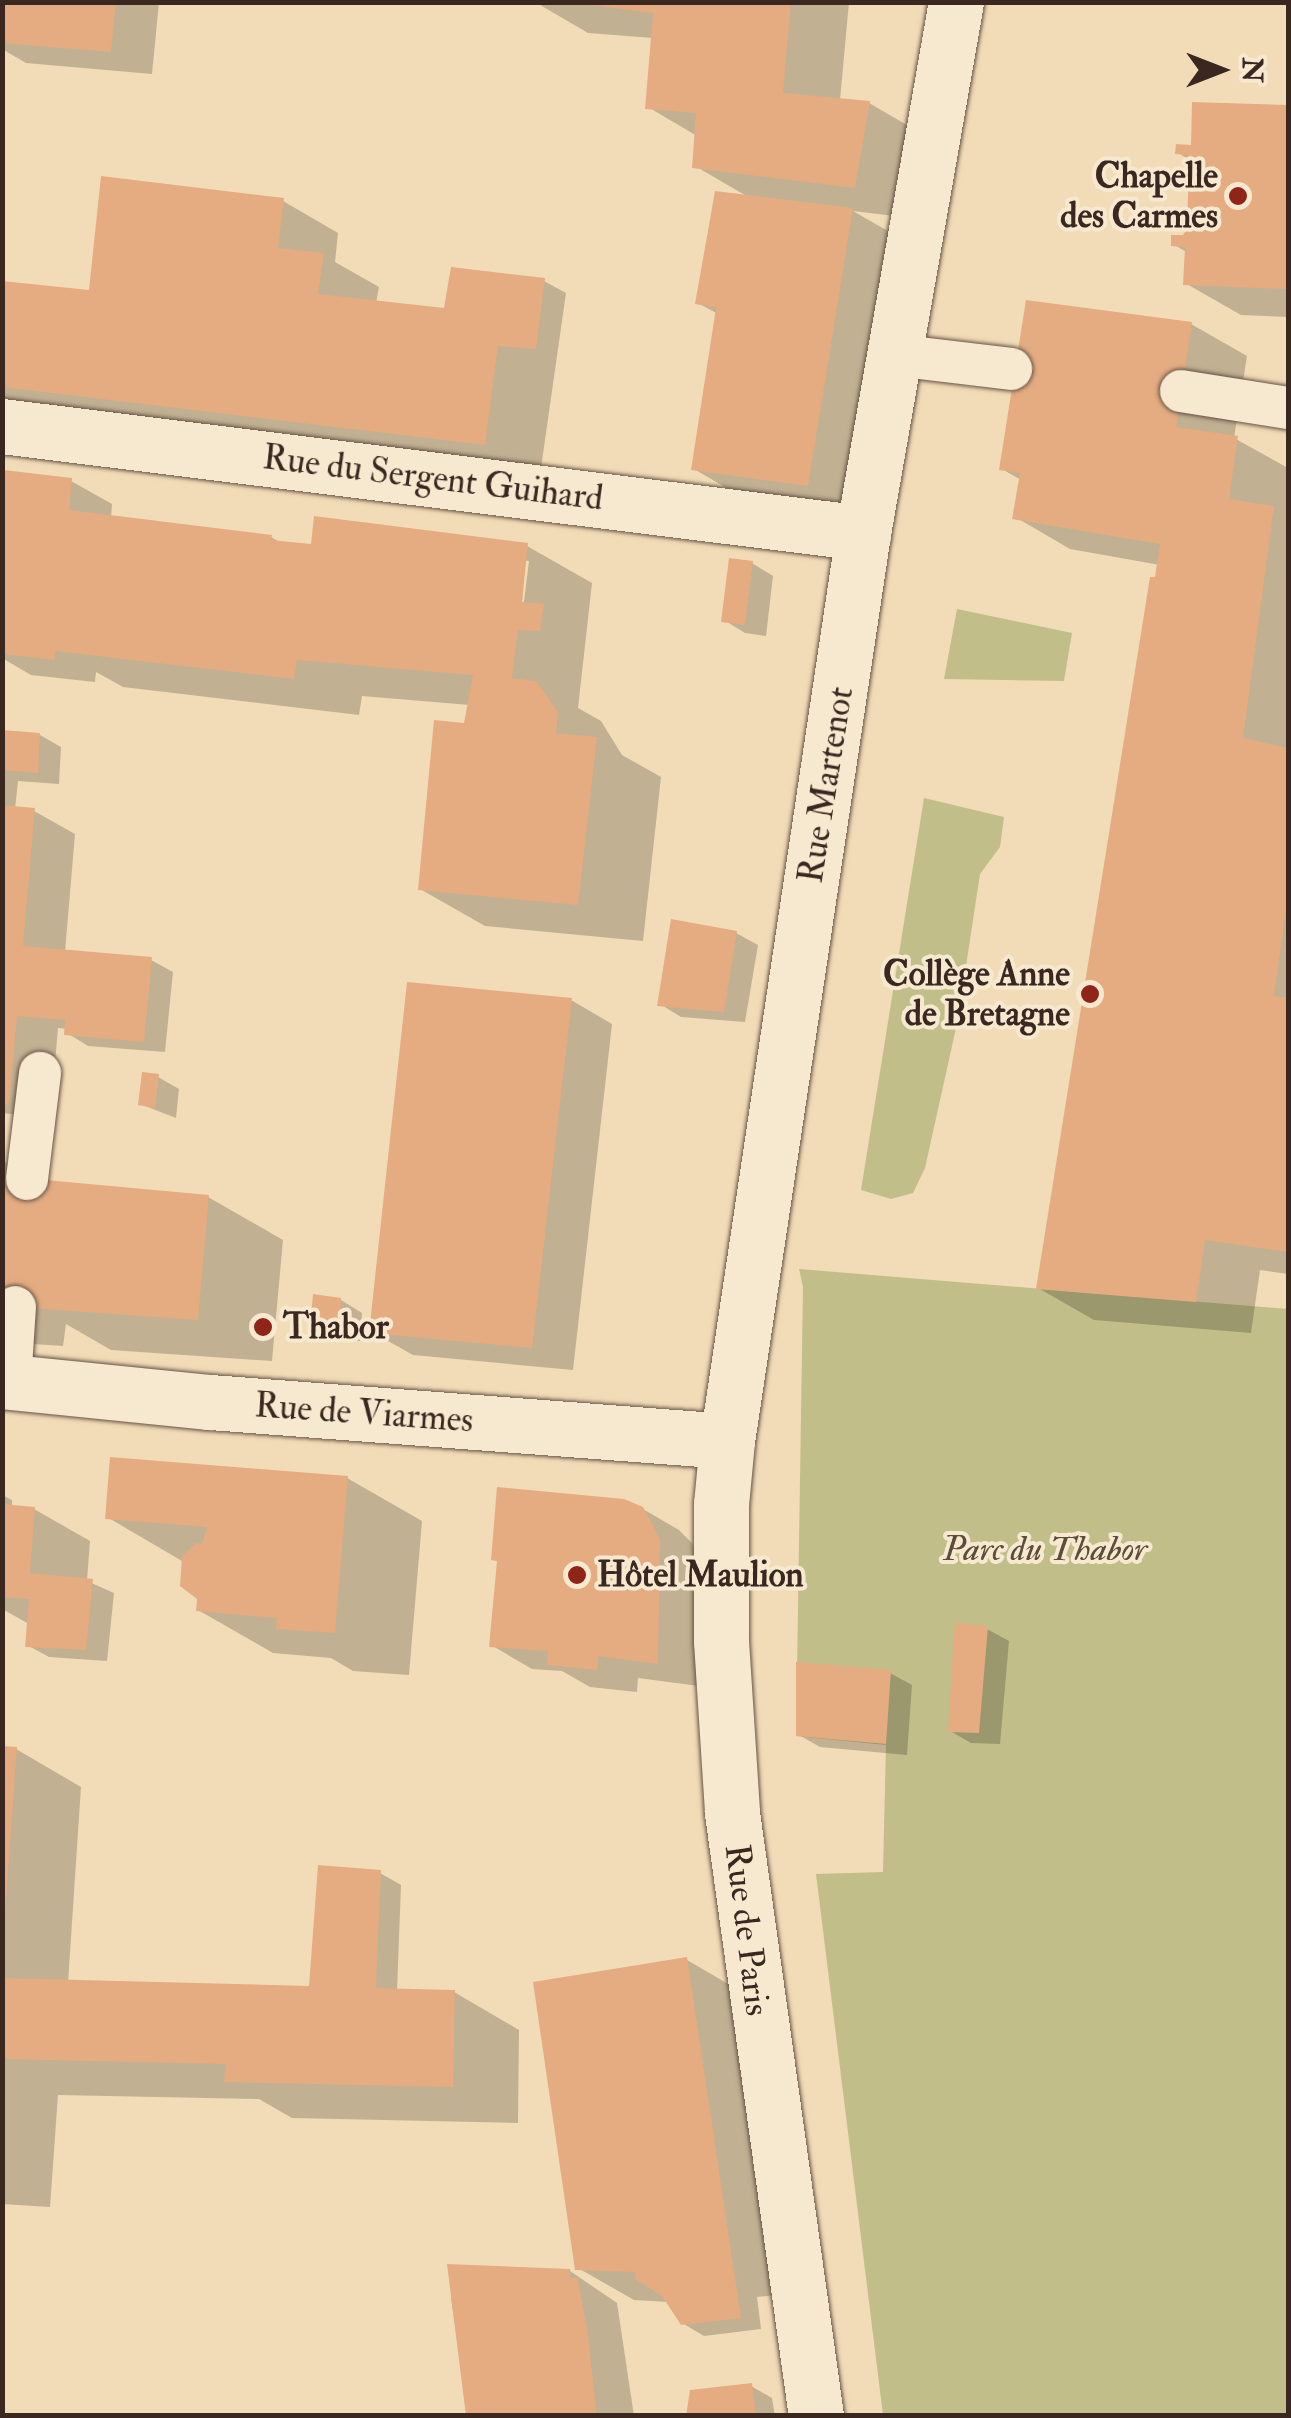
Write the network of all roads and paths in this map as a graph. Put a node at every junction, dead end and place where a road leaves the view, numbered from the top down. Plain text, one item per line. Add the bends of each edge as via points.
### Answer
1 (956, 2) edge
2 (991, 2) edge
3 (932, 130) junction
4 (894, 355) junction
5 (1010, 369) dead end
6 (1182, 391) dead end
7 (1288, 408) edge
8 (2, 426) edge
9 (863, 533) junction
10 (40, 1072) dead end
11 (27, 1179) dead end
12 (16, 1307) dead end
13 (6, 1381) edge
14 (727, 1440) junction
15 (816, 2416) edge

1 - 3 street, Rue Martenot
2 - 3 street, Rue Martenot
3 - 4 street, Rue Martenot
4 - 5 lane
4 - 9 street, Rue Martenot
6 - 7 lane
8 - 9 street, Rue du Sergent Guihard
9 - 14 street, Rue Martenot
10 - 11 lane
12 - 13 lane
13 - 14 street, Rue de Viarmes
14 - 15 street, Rue de Paris via 722,1641 732,1813

